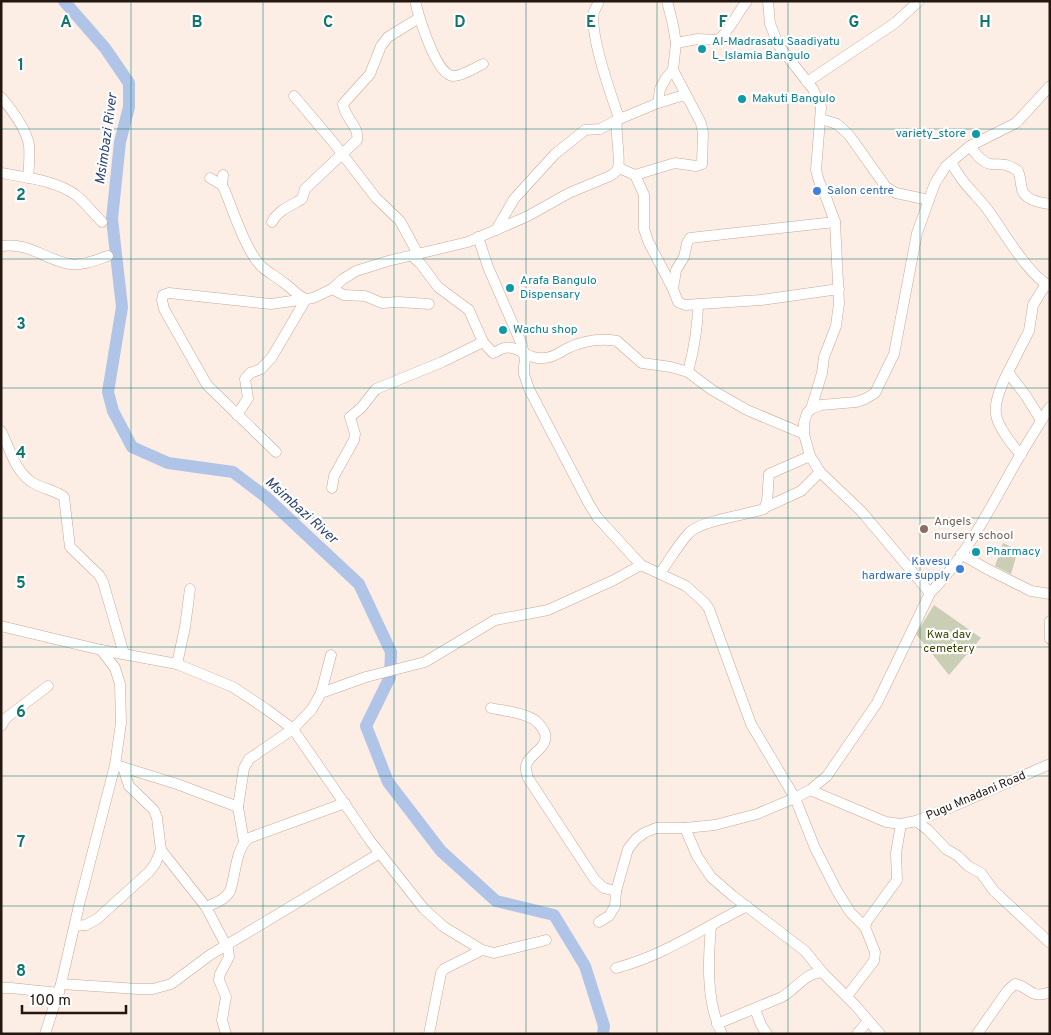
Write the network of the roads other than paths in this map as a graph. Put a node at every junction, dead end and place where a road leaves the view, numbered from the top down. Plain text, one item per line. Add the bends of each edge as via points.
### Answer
1 (414, 1) edge
2 (599, 1) edge
3 (667, 1) edge
4 (747, 1) edge
5 (768, 1) edge
6 (918, 1) edge
7 (419, 18) junction
8 (676, 43) junction
9 (483, 64) dead end
10 (673, 70) junction
11 (807, 82) junction
12 (1050, 86) edge
13 (294, 96) dead end
14 (1, 97) edge
15 (686, 97) junction
16 (658, 103) junction
17 (618, 119) junction
18 (821, 119) junction
19 (970, 146) junction
20 (343, 154) junction
21 (950, 162) junction
22 (619, 168) junction
23 (1, 173) edge
24 (635, 175) junction
25 (28, 178) junction
26 (210, 178) dead end
27 (929, 200) junction
28 (1050, 204) edge
29 (102, 222) dead end
30 (272, 222) dead end
31 (835, 222) junction
32 (496, 230) junction
33 (478, 237) junction
34 (1, 246) edge
35 (415, 255) junction
36 (108, 256) dead end
37 (1048, 285) edge
38 (332, 289) junction
39 (673, 289) junction
40 (839, 289) junction
41 (306, 299) junction
42 (429, 304) dead end
43 (698, 304) junction
44 (483, 342) junction
45 (524, 354) junction
46 (688, 372) junction
47 (1008, 372) junction
48 (1050, 407) edge
49 (811, 409) junction
50 (237, 415) junction
51 (1041, 420) junction
52 (804, 434) junction
53 (3, 437) edge
54 (276, 452) dead end
55 (1021, 455) junction
56 (810, 456) junction
57 (820, 472) junction
58 (332, 488) dead end
59 (766, 507) junction
60 (962, 554) junction
61 (641, 565) junction
62 (660, 573) junction
63 (190, 589) dead end
64 (930, 593) junction
65 (1050, 594) edge
66 (1050, 621) edge
67 (1, 626) edge
68 (1050, 639) edge
69 (101, 650) junction
70 (124, 654) junction
71 (331, 655) dead end
72 (177, 664) junction
73 (48, 686) dead end
74 (321, 693) junction
75 (491, 708) dead end
76 (1, 726) edge
77 (293, 729) junction
78 (1050, 764) edge
79 (119, 766) junction
80 (810, 790) junction
81 (795, 798) junction
82 (345, 803) junction
83 (238, 806) junction
84 (916, 821) junction
85 (901, 824) junction
86 (685, 828) junction
87 (244, 842) junction
88 (160, 850) junction
89 (380, 853) junction
90 (616, 891) junction
91 (747, 906) junction
92 (206, 907) junction
93 (599, 922) dead end
94 (75, 926) junction
95 (711, 926) junction
96 (865, 927) junction
97 (546, 940) dead end
98 (1050, 943) edge
99 (226, 945) junction
100 (482, 950) junction
101 (616, 968) dead end
102 (822, 972) junction
103 (1, 988) edge
104 (60, 988) junction
105 (1050, 992) edge
106 (847, 996) junction
107 (755, 1009) junction
108 (868, 1021) junction
109 (717, 1024) junction
110 (45, 1034) edge
111 (226, 1034) edge
112 (429, 1034) edge
113 (722, 1034) edge
114 (767, 1034) edge
115 (857, 1034) edge
116 (880, 1034) edge
117 (977, 1034) edge

1 - 7 street
2 - 17 street via 594,13 596,41
3 - 8 street
4 - 8 street via 718,40
5 - 11 street via 770,24 779,46
6 - 11 street via 895,23
7 - 9 street via 437,62 447,74 458,75
7 - 20 street via 388,37 370,74 343,104 358,137
8 - 10 street
10 - 15 street
10 - 16 street via 660,89
11 - 18 street via 817,96
12 - 19 street via 1016,123
13 - 20 street
14 - 25 street via 14,113 27,140
15 - 16 street
15 - 24 street via 701,123 702,164 674,163
16 - 17 street
17 - 22 street
17 - 32 street via 600,129 585,130 555,154 514,199
18 - 27 street via 837,124 849,135 886,187 896,193
18 - 31 street via 816,170
19 - 21 street
19 - 28 street via 985,162 1005,164 1018,171 1026,196 1039,203
20 - 30 street via 305,189 302,199
20 - 35 street via 376,198 400,221
21 - 27 street via 935,183
21 - 37 street via 958,177 983,204 1018,253
22 - 24 street
22 - 32 street via 616,173
23 - 25 street
24 - 39 street via 644,195 644,229
25 - 29 street via 65,189 78,197
26 - 41 street via 222,180 243,237 260,265
27 - 49 street via 917,234 894,354 879,387 865,399
31 - 39 street via 690,238 676,270
31 - 40 street
32 - 33 street
33 - 35 street
33 - 45 street
34 - 36 street via 28,248 76,265
35 - 38 street via 365,268 343,279
35 - 44 street via 438,287 469,310
37 - 47 street via 1033,305 1028,331
38 - 41 street
38 - 42 street via 344,295 365,296 382,303
39 - 43 street via 678,302
40 - 43 street via 761,300
40 - 49 street via 836,326 824,357
41 - 50 street via 272,357 261,369 246,376 248,398
41 - 50 street via 271,304 169,293 162,297 164,309 202,379
43 - 46 street via 698,328
44 - 45 street via 494,353 503,348 516,349
44 - 58 street via 373,392 350,417 354,440 334,476
45 - 46 street via 533,358 550,358 586,342 612,340 621,343 642,363
45 - 61 street via 524,374 529,389 589,504
46 - 52 street via 747,410
47 - 51 street
47 - 55 street via 1000,389 996,415
48 - 51 street
49 - 52 street via 804,423
50 - 54 street
51 - 55 street
52 - 56 street
53 - 70 street via 22,474 31,482 64,497 70,547 104,582
55 - 60 street
56 - 57 street
56 - 59 street via 769,474
57 - 59 street via 801,491
57 - 64 street via 861,511
59 - 62 street via 695,528
60 - 64 street
60 - 65 street via 1031,592
61 - 62 street
61 - 74 street via 548,610 495,620 425,662
62 - 81 street via 686,586 709,609 751,724
63 - 72 street
64 - 80 street via 877,703 838,762
66 - 68 street
67 - 69 street
69 - 70 street
69 - 79 street via 115,668 120,684
70 - 72 street
71 - 74 street
72 - 77 street via 233,687
73 - 76 street via 6,718
74 - 77 street via 312,709
75 - 90 street via 533,719 542,728 546,739 527,762 528,778 595,880 604,888
77 - 82 street
77 - 83 street via 249,759 244,768
78 - 84 street, Pugu Mnadani Road
79 - 83 street
79 - 88 street via 128,786 156,812
79 - 94 street
80 - 81 street
80 - 85 street, Pugu Mnadani Road via 886,822
81 - 86 street via 749,816 715,825
81 - 96 street via 837,891 850,912
82 - 87 street via 255,835
82 - 89 street
83 - 87 street
84 - 85 street, Pugu Mnadani Road
84 - 98 street via 946,849 982,873 994,891
85 - 96 street via 896,846 897,880
86 - 90 street via 656,828 636,839 628,849
86 - 91 street via 697,856 711,876
87 - 92 street via 230,891
88 - 92 street
88 - 94 street via 149,872 97,919
89 - 99 street
89 - 100 street via 424,909 444,927
90 - 93 street via 615,906 609,916
91 - 95 street
91 - 102 street via 805,951
92 - 99 street
94 - 104 street
95 - 101 street via 674,946
95 - 109 street via 710,976
96 - 106 street via 875,952 874,960
97 - 100 street via 494,953
99 - 104 street via 165,987
99 - 111 street via 229,957 219,980 226,997 222,1020
100 - 112 street via 441,973
102 - 106 street
102 - 107 street via 811,974 790,993
103 - 104 street
104 - 110 street
105 - 117 street via 1032,994 1015,984
106 - 108 street
107 - 109 street
107 - 114 street
108 - 115 street
108 - 116 street
109 - 113 street

